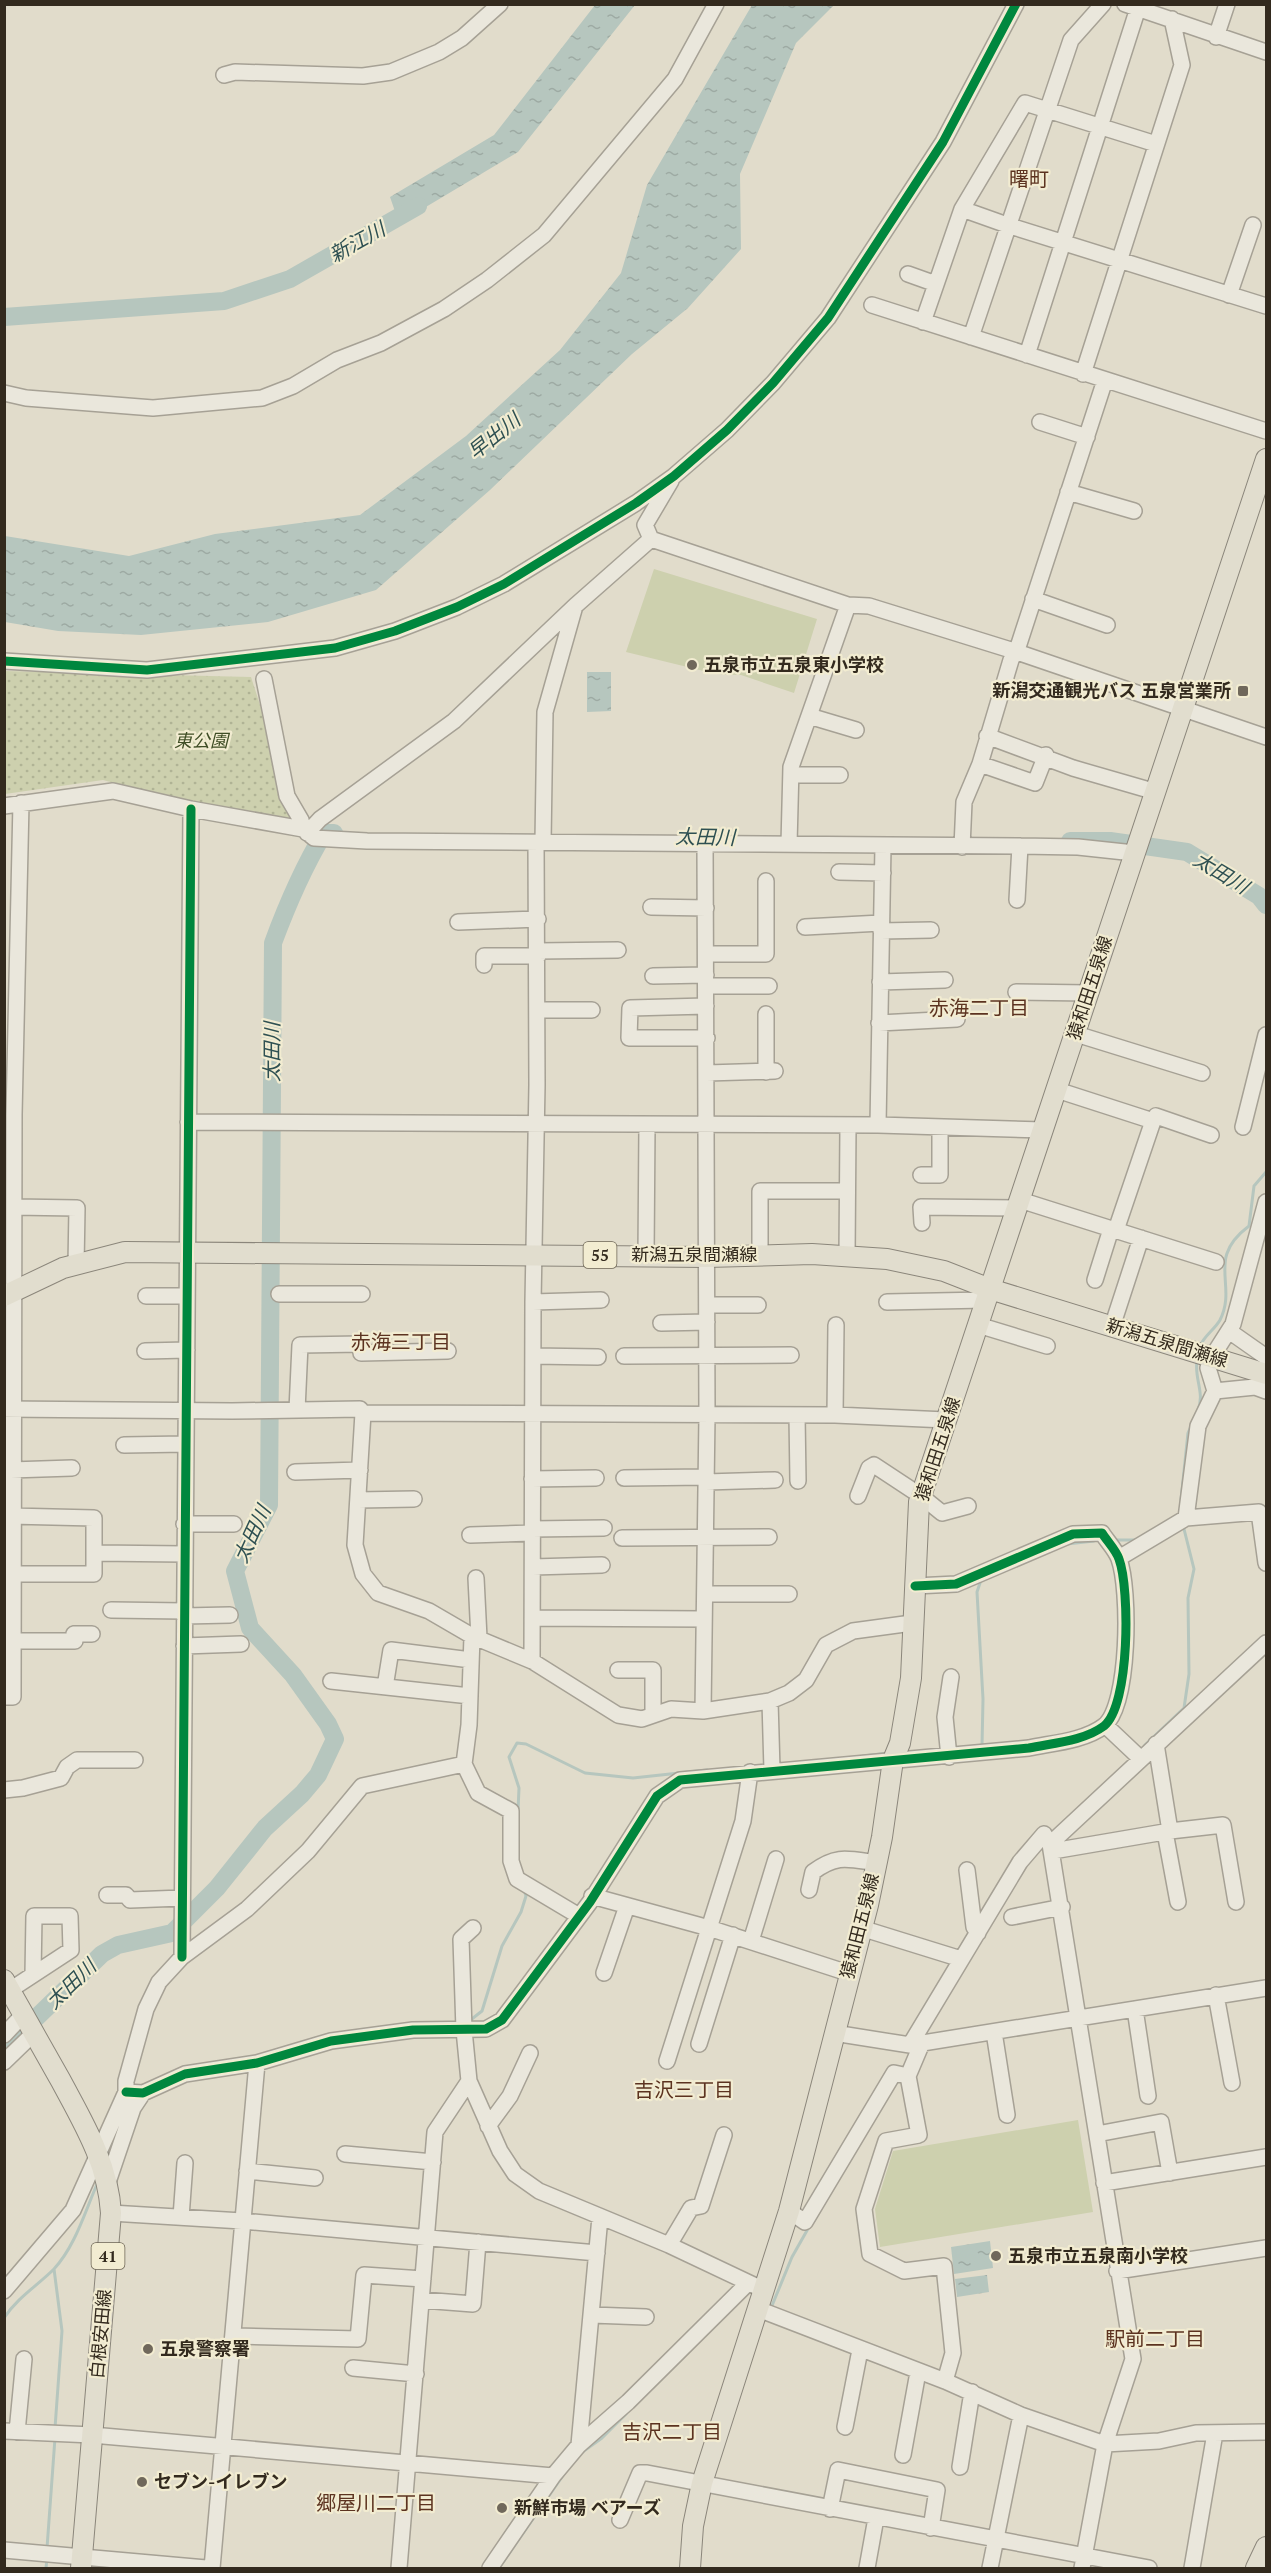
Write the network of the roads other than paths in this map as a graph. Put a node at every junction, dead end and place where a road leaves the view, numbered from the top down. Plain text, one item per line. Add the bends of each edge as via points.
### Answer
1 (501, 4) edge
2 (716, 4) edge
3 (1016, 4) edge
4 (1103, 4) edge
5 (1227, 4) edge
6 (1131, 6) edge
7 (1172, 19) junction
8 (1216, 37) junction
9 (1266, 52) edge
10 (224, 75) dead end
11 (1047, 111) junction
12 (1098, 126) junction
13 (1156, 144) junction
14 (962, 208) junction
15 (1007, 225) junction
16 (1253, 225) dead end
17 (1064, 242) junction
18 (1120, 258) junction
19 (908, 274) dead end
20 (936, 284) junction
21 (1229, 295) junction
22 (872, 305) dead end
23 (1266, 306) edge
24 (923, 322) junction
25 (970, 337) junction
26 (1027, 355) junction
27 (1083, 374) junction
28 (1105, 380) junction
29 (4, 393) edge
30 (1040, 422) dead end
31 (1266, 431) edge
32 (1087, 437) junction
33 (1266, 459) edge
34 (674, 476) junction
35 (1068, 492) junction
36 (1134, 511) dead end
37 (651, 539) junction
38 (1033, 599) junction
39 (848, 605) junction
40 (574, 606) junction
41 (1107, 625) dead end
42 (1014, 651) junction
43 (4, 662) edge
44 (264, 679) dead end
45 (1183, 710) junction
46 (809, 716) junction
47 (856, 730) dead end
48 (987, 735) junction
49 (1266, 737) edge
50 (1046, 755) junction
51 (980, 764) junction
52 (791, 775) junction
53 (840, 775) dead end
54 (1156, 792) junction
55 (21, 804) junction
56 (4, 806) edge
57 (191, 809) junction
58 (305, 831) junction
59 (541, 838) junction
60 (789, 840) junction
61 (962, 840) junction
62 (705, 843) junction
63 (883, 846) junction
64 (1020, 846) junction
65 (1136, 846) junction
66 (839, 872) dead end
67 (883, 873) junction
68 (766, 882) dead end
69 (1017, 900) dead end
70 (651, 908) dead end
71 (706, 908) junction
72 (538, 919) junction
73 (458, 922) dead end
74 (805, 927) dead end
75 (881, 927) junction
76 (931, 930) dead end
77 (618, 950) dead end
78 (538, 953) junction
79 (706, 954) junction
80 (484, 965) dead end
81 (653, 976) dead end
82 (706, 980) junction
83 (945, 980) dead end
84 (880, 982) junction
85 (769, 986) dead end
86 (1016, 992) dead end
87 (1089, 993) junction
88 (706, 1006) junction
89 (537, 1010) junction
90 (592, 1010) dead end
91 (766, 1014) dead end
92 (957, 1019) dead end
93 (879, 1023) junction
94 (1076, 1034) junction
95 (1266, 1035) edge
96 (707, 1038) junction
97 (707, 1072) junction
98 (1202, 1073) dead end
99 (1057, 1090) junction
100 (1153, 1121) junction
101 (188, 1122) junction
102 (536, 1124) junction
103 (647, 1125) junction
104 (878, 1125) junction
105 (706, 1126) junction
106 (848, 1126) junction
107 (940, 1127) junction
108 (1243, 1127) dead end
109 (1043, 1130) junction
110 (1211, 1135) dead end
111 (921, 1175) dead end
112 (848, 1191) junction
113 (1266, 1202) edge
114 (1018, 1204) junction
115 (14, 1207) junction
116 (922, 1223) dead end
117 (1114, 1229) junction
118 (1141, 1238) junction
119 (187, 1250) junction
120 (534, 1254) junction
121 (646, 1256) junction
122 (760, 1256) junction
123 (847, 1256) junction
124 (707, 1257) junction
125 (1215, 1262) dead end
126 (75, 1265) junction
127 (1095, 1280) dead end
128 (9, 1294) edge
129 (279, 1294) dead end
130 (362, 1294) dead end
131 (988, 1294) junction
132 (146, 1296) dead end
133 (188, 1296) junction
134 (601, 1300) dead end
135 (533, 1302) junction
136 (887, 1302) dead end
137 (707, 1305) junction
138 (759, 1305) dead end
139 (707, 1322) junction
140 (660, 1323) dead end
141 (836, 1325) dead end
142 (978, 1325) junction
143 (1112, 1326) junction
144 (1229, 1331) junction
145 (1047, 1346) dead end
146 (187, 1350) junction
147 (145, 1351) dead end
148 (448, 1351) dead end
149 (707, 1354) junction
150 (791, 1355) dead end
151 (533, 1356) junction
152 (624, 1356) dead end
153 (598, 1357) dead end
154 (1212, 1357) junction
155 (1266, 1357) edge
156 (1266, 1374) edge
157 (1215, 1391) junction
158 (1266, 1391) edge
159 (8, 1409) edge
160 (186, 1410) junction
161 (297, 1410) junction
162 (363, 1413) junction
163 (532, 1413) junction
164 (707, 1415) junction
165 (796, 1415) junction
166 (835, 1415) junction
167 (946, 1420) junction
168 (124, 1444) dead end
169 (185, 1444) junction
170 (72, 1468) dead end
171 (360, 1470) junction
172 (295, 1472) dead end
173 (9, 1475) edge
174 (596, 1478) dead end
175 (624, 1478) dead end
176 (532, 1479) junction
177 (706, 1480) junction
178 (775, 1480) dead end
179 (798, 1481) dead end
180 (858, 1496) dead end
181 (921, 1496) junction
182 (414, 1499) dead end
183 (358, 1500) junction
184 (968, 1506) dead end
185 (11, 1516) junction
186 (1186, 1518) junction
187 (184, 1524) junction
188 (234, 1524) dead end
189 (604, 1527) dead end
190 (532, 1531) junction
191 (470, 1535) dead end
192 (705, 1537) junction
193 (769, 1537) dead end
194 (622, 1538) dead end
195 (95, 1552) junction
196 (184, 1554) junction
197 (1119, 1558) junction
198 (1266, 1563) edge
199 (602, 1565) dead end
200 (532, 1567) junction
201 (476, 1578) dead end
202 (9, 1579) edge
203 (915, 1586) junction
204 (705, 1594) junction
205 (789, 1594) dead end
206 (111, 1610) dead end
207 (184, 1613) junction
208 (230, 1615) dead end
209 (532, 1618) junction
210 (704, 1619) junction
211 (912, 1623) junction
212 (92, 1634) dead end
213 (9, 1636) edge
214 (475, 1637) junction
215 (1266, 1643) edge
216 (241, 1644) dead end
217 (184, 1646) junction
218 (471, 1660) junction
219 (532, 1661) junction
220 (618, 1670) dead end
221 (951, 1677) dead end
222 (331, 1681) dead end
223 (385, 1687) junction
224 (470, 1696) junction
225 (4, 1697) edge
226 (770, 1701) junction
227 (703, 1711) junction
228 (653, 1715) junction
229 (1105, 1725) junction
230 (1156, 1744) junction
231 (949, 1757) junction
232 (1141, 1759) junction
233 (135, 1760) dead end
234 (893, 1760) junction
235 (464, 1764) junction
236 (772, 1770) junction
237 (750, 1772) junction
238 (4, 1790) edge
239 (1168, 1832) junction
240 (1052, 1847) junction
241 (776, 1859) dead end
242 (877, 1863) junction
243 (967, 1870) dead end
244 (809, 1890) dead end
245 (107, 1895) dead end
246 (592, 1896) junction
247 (183, 1898) junction
248 (1178, 1902) dead end
249 (1236, 1902) dead end
250 (627, 1905) junction
251 (1062, 1907) junction
252 (579, 1916) junction
253 (1012, 1917) dead end
254 (474, 1928) dead end
255 (709, 1928) junction
256 (861, 1928) junction
257 (978, 1933) junction
258 (733, 1935) junction
259 (751, 1941) junction
260 (182, 1957) junction
261 (961, 1959) junction
262 (604, 1973) dead end
263 (848, 1973) junction
264 (33, 1974) dead end
265 (6, 1983) edge
266 (1266, 1988) edge
267 (1216, 1995) junction
268 (1135, 2009) junction
269 (24, 2014) junction
270 (1078, 2019) junction
271 (464, 2030) junction
272 (994, 2032) junction
273 (34, 2033) junction
274 (834, 2033) junction
275 (4, 2035) edge
276 (699, 2044) dead end
277 (916, 2044) junction
278 (530, 2053) dead end
279 (667, 2061) dead end
280 (4, 2062) edge
281 (257, 2063) junction
282 (908, 2076) junction
283 (469, 2081) junction
284 (1232, 2083) dead end
285 (126, 2092) junction
286 (143, 2093) junction
287 (1148, 2096) dead end
288 (1008, 2115) dead end
289 (488, 2126) junction
290 (1096, 2133) junction
291 (724, 2135) dead end
292 (99, 2154) junction
293 (345, 2154) dead end
294 (1266, 2157) edge
295 (433, 2162) junction
296 (185, 2163) dead end
297 (247, 2171) junction
298 (1170, 2173) junction
299 (315, 2178) dead end
300 (108, 2182) junction
301 (1104, 2183) junction
302 (789, 2211) junction
303 (111, 2213) junction
304 (181, 2217) junction
305 (600, 2217) junction
306 (242, 2221) junction
307 (426, 2237) junction
308 (478, 2242) junction
309 (669, 2245) junction
310 (1266, 2248) edge
311 (597, 2253) junction
312 (1117, 2271) junction
313 (423, 2279) junction
314 (756, 2287) junction
315 (4, 2291) edge
316 (422, 2300) junction
317 (758, 2309) junction
318 (592, 2315) junction
319 (646, 2318) dead end
320 (234, 2336) junction
321 (860, 2350) junction
322 (24, 2359) dead end
323 (352, 2368) dead end
324 (918, 2372) junction
325 (416, 2374) junction
326 (945, 2381) junction
327 (972, 2392) junction
328 (1021, 2415) junction
329 (845, 2427) dead end
330 (11, 2431) edge
331 (1266, 2432) edge
332 (1215, 2433) junction
333 (92, 2435) junction
334 (1105, 2444) junction
335 (579, 2445) junction
336 (222, 2446) junction
337 (903, 2455) dead end
338 (409, 2464) junction
339 (960, 2467) dead end
340 (553, 2476) junction
341 (702, 2483) junction
342 (830, 2509) junction
343 (876, 2518) junction
344 (620, 2520) dead end
345 (931, 2528) junction
346 (996, 2540) junction
347 (1266, 2547) edge
348 (4, 2550) edge
349 (81, 2563) edge
350 (1084, 2563) edge
351 (206, 2568) edge
352 (212, 2568) edge
353 (399, 2568) edge
354 (490, 2568) edge
355 (690, 2568) edge
356 (867, 2568) edge
357 (990, 2568) edge
358 (1149, 2568) edge
359 (1192, 2568) edge
360 (1256, 2568) edge

1 - 10 street via 462,38 391,72 363,76 235,72
2 - 29 street via 675,79 544,235 444,309 262,398 153,408
3 - 34 street via 943,142 828,318 773,383
4 - 11 street via 1071,40
5 - 8 street
6 - 7 street
6 - 12 street
7 - 8 street
7 - 13 street via 1182,65
8 - 9 street
11 - 12 street
11 - 14 street via 1025,103
11 - 15 street
12 - 13 street
12 - 17 street
13 - 18 street
14 - 15 street
14 - 20 street
15 - 17 street
15 - 25 street
16 - 21 street
17 - 18 street
17 - 26 street
18 - 21 street
18 - 27 street
19 - 20 street
20 - 24 street
21 - 23 street
22 - 24 street
24 - 25 street
25 - 26 street
26 - 27 street
27 - 28 street
28 - 31 street
28 - 32 street
30 - 32 street
32 - 35 street
33 - 45 main road, 猿和田五泉線
34 - 37 street via 645,525
34 - 43 street via 504,584 395,631 335,648 147,670
35 - 36 street
35 - 38 street
37 - 39 street
37 - 40 street
38 - 41 street
38 - 42 street
39 - 42 street via 869,606
39 - 46 street
40 - 58 street via 454,721
40 - 59 street via 545,712
42 - 45 street
42 - 48 street
44 - 58 street via 286,796
45 - 49 street
45 - 54 main road, 猿和田五泉線
46 - 47 street
46 - 52 street
48 - 50 street
48 - 51 street
50 - 51 street via 1035,783
50 - 54 street via 1073,768
51 - 61 street via 964,802
52 - 53 street
52 - 60 street
54 - 65 main road, 猿和田五泉線
55 - 56 street
55 - 57 street via 113,790
55 - 115 street
57 - 58 street
57 - 101 street
58 - 59 street via 314,838 355,841
59 - 62 street
59 - 72 street
60 - 62 street
60 - 63 street
61 - 63 street
61 - 64 street
62 - 71 street
63 - 67 street
64 - 65 street
64 - 69 street
65 - 87 main road, 猿和田五泉線
66 - 67 street
67 - 75 street
68 - 79 street via 765,954
70 - 71 street
71 - 79 street
72 - 73 street
72 - 78 street
74 - 75 street
75 - 76 street
75 - 84 street
77 - 78 street
78 - 80 street via 484,956
78 - 89 street
79 - 82 street
81 - 82 street
82 - 85 street
82 - 88 street
83 - 84 street
84 - 93 street
86 - 87 street
87 - 94 main road, 猿和田五泉線
88 - 96 street
88 - 96 street via 630,1008 629,1038
89 - 90 street
89 - 102 street
91 - 97 street via 771,1071
92 - 93 street
93 - 104 street
94 - 98 street
94 - 99 main road, 猿和田五泉線
95 - 108 street
96 - 97 street
97 - 105 street
99 - 100 street
99 - 109 main road, 猿和田五泉線
100 - 110 street via 1156,1116
100 - 117 street
101 - 102 street
101 - 119 street
102 - 103 street
102 - 120 street
103 - 105 street
103 - 121 street
104 - 106 street
104 - 107 street
105 - 106 street
105 - 124 street
106 - 112 street
107 - 109 street
107 - 111 street via 940,1174
109 - 114 main road, 猿和田五泉線
112 - 122 street via 760,1191
112 - 123 street
113 - 144 street via 1245,1287
114 - 116 street via 921,1207
114 - 117 street
114 - 131 main road, 猿和田五泉線
115 - 126 street via 77,1208
115 - 128 street
117 - 118 street
117 - 127 street
118 - 125 street
118 - 143 street
119 - 120 main road, 新潟五泉間瀬線 / 55
119 - 126 main road, 新潟五泉間瀬線 / 55 via 125,1251
119 - 133 street
120 - 121 main road, 新潟五泉間瀬線 / 55
120 - 135 street
121 - 124 main road, 新潟五泉間瀬線 / 55
122 - 123 main road, 新潟五泉間瀬線 / 55
122 - 124 main road, 新潟五泉間瀬線 / 55
123 - 131 main road, 新潟五泉間瀬線 / 55 via 886,1259 945,1272
124 - 137 street
126 - 128 main road, 新潟五泉間瀬線 / 55
128 - 159 street
129 - 130 street
131 - 136 street
131 - 142 main road, 猿和田五泉線
131 - 143 main road, 新潟五泉間瀬線 / 55
132 - 133 street
133 - 146 street
134 - 135 street
135 - 151 street
137 - 138 street
137 - 139 street
139 - 140 street
139 - 149 street
141 - 166 street
142 - 145 street
142 - 167 main road, 猿和田五泉線
143 - 154 main road, 新潟五泉間瀬線 / 55
144 - 154 street
144 - 155 street
146 - 147 street
146 - 160 street
148 - 161 street via 300,1345
149 - 150 street
149 - 152 street
149 - 164 street
151 - 153 street
151 - 163 street
154 - 156 main road, 新潟五泉間瀬線 / 55
154 - 157 street via 1208,1368
157 - 158 street via 1255,1387
157 - 186 street via 1198,1426
159 - 160 street
159 - 173 street
160 - 161 street
160 - 169 street
161 - 162 street via 360,1409
162 - 163 street
162 - 171 street
163 - 164 street
163 - 176 street
164 - 165 street
164 - 177 street
165 - 166 street
165 - 179 street
166 - 167 street
167 - 181 main road, 猿和田五泉線
168 - 169 street
169 - 187 street
170 - 173 street
171 - 172 street
171 - 183 street
173 - 185 street
174 - 176 street
175 - 177 street
176 - 190 street
177 - 178 street
177 - 192 street
180 - 181 street via 870,1467 874,1466
181 - 184 street via 942,1513
181 - 203 main road, 猿和田五泉線
182 - 183 street
183 - 214 street via 355,1545 363,1574 378,1593 429,1611
185 - 195 street via 94,1518
185 - 202 street
186 - 197 street
186 - 198 street via 1259,1512
187 - 188 street
187 - 196 street
189 - 190 street
190 - 191 street
190 - 200 street
192 - 193 street
192 - 194 street
192 - 204 street
195 - 196 street
195 - 202 street via 94,1574
196 - 207 street
197 - 203 street via 1101,1533 1073,1534 956,1584
197 - 229 street via 1125,1586 1123,1675 1117,1701
199 - 200 street
200 - 209 street
201 - 214 street
202 - 213 street
203 - 211 main road, 猿和田五泉線
204 - 205 street
204 - 210 street
206 - 207 street
207 - 208 street
207 - 217 street
209 - 210 street
209 - 219 street
210 - 227 street
211 - 226 street via 853,1631 826,1645 806,1680
211 - 234 main road, 猿和田五泉線 via 911,1678 900,1743
212 - 213 street via 75,1634 75,1641
213 - 225 street via 13,1697
214 - 218 street
214 - 219 street
215 - 230 street
216 - 217 street
217 - 247 street
218 - 223 street via 391,1650
218 - 224 street
219 - 228 street via 618,1715 642,1719
220 - 228 street via 653,1670
221 - 231 street via 945,1717
222 - 223 street
223 - 224 street
224 - 235 street
226 - 227 street
226 - 236 street
227 - 228 street via 671,1709
229 - 231 street via 1076,1738 1029,1748
229 - 232 street
230 - 232 street
230 - 239 street
231 - 234 street
232 - 240 street
233 - 238 street via 77,1760 61,1778
234 - 236 street
234 - 242 main road, 猿和田五泉線
235 - 252 street via 478,1793 511,1811 511,1861 522,1882
235 - 260 street via 362,1786 308,1851 262,1894
236 - 237 street
237 - 246 street via 680,1780 657,1796
237 - 255 street via 743,1821
239 - 240 street
239 - 248 street
239 - 249 street via 1223,1825
240 - 251 street
240 - 257 street via 1044,1834 1020,1862
241 - 259 street
242 - 244 street via 840,1858 826,1862 813,1872
242 - 256 main road, 猿和田五泉線
243 - 257 street
245 - 247 street via 126,1895 130,1900
246 - 250 street
246 - 252 street
247 - 260 street
250 - 255 street
250 - 262 street
251 - 253 street
251 - 270 street
252 - 271 street via 502,2020 486,2030
254 - 271 street via 461,1939
255 - 258 street
255 - 279 street
256 - 261 street
256 - 263 main road, 猿和田五泉線
257 - 261 street
258 - 259 street
258 - 276 street
259 - 263 street
260 - 285 street via 159,1982 146,2009
261 - 277 street
263 - 274 main road, 猿和田五泉線
264 - 265 street
265 - 269 main road, 白根安田線 / 41
266 - 267 street
267 - 268 street
267 - 284 street
268 - 270 street
268 - 287 street
269 - 273 main road, 白根安田線 / 41
269 - 275 street
270 - 272 street
270 - 290 street
271 - 281 street via 414,2030 331,2041
271 - 283 street
272 - 277 street
272 - 288 street
273 - 280 street
273 - 292 main road, 白根安田線 / 41
274 - 277 street
274 - 302 main road, 猿和田五泉線
277 - 282 street
278 - 289 street via 510,2096
281 - 286 street via 185,2074
281 - 297 street
282 - 302 street via 894,2073 805,2222
282 - 326 street via 919,2135 886,2141 864,2209 870,2254 904,2271 944,2266 953,2353
283 - 289 street
283 - 295 street via 435,2132
285 - 286 street
285 - 292 street
286 - 300 street via 133,2108
289 - 305 street via 515,2174 539,2192
290 - 298 street via 1161,2122
290 - 301 street
291 - 309 street via 701,2206 691,2208
292 - 300 main road, 白根安田線 / 41
292 - 315 street via 73,2210
293 - 295 street
294 - 298 street
295 - 307 street
296 - 304 street
297 - 299 street
297 - 306 street
298 - 301 street
300 - 303 main road, 白根安田線 / 41
301 - 312 street
302 - 314 main road, 猿和田五泉線
303 - 304 street
303 - 333 main road, 白根安田線 / 41
304 - 306 street
305 - 309 street
305 - 311 street
306 - 307 street
306 - 320 street
307 - 308 street
307 - 313 street
308 - 311 street
308 - 316 street via 473,2304
309 - 314 street
310 - 312 street
311 - 318 street
312 - 334 street via 1132,2359
313 - 316 street
313 - 320 street via 364,2275 358,2339
314 - 317 main road, 猿和田五泉線
314 - 335 street
316 - 325 street
317 - 321 street
317 - 341 main road, 猿和田五泉線
318 - 319 street
318 - 335 street
320 - 336 street
321 - 324 street
321 - 329 street
322 - 330 street
323 - 325 street
324 - 326 street
324 - 337 street
325 - 338 street
326 - 327 street
327 - 328 street
327 - 339 street
328 - 334 street
328 - 346 street
330 - 333 street
331 - 332 street
332 - 334 street
332 - 359 street
333 - 336 street
333 - 349 main road, 白根安田線 / 41
334 - 350 street
335 - 340 street
336 - 338 street
336 - 352 street
338 - 340 street
338 - 353 street
340 - 354 street
341 - 342 street
341 - 344 street via 640,2473
341 - 355 main road, 猿和田五泉線
342 - 343 street
342 - 345 street via 838,2470 937,2490
343 - 345 street
343 - 356 street
345 - 346 street
346 - 350 street
346 - 357 street
347 - 360 main road
348 - 349 street
349 - 351 street
350 - 358 street

